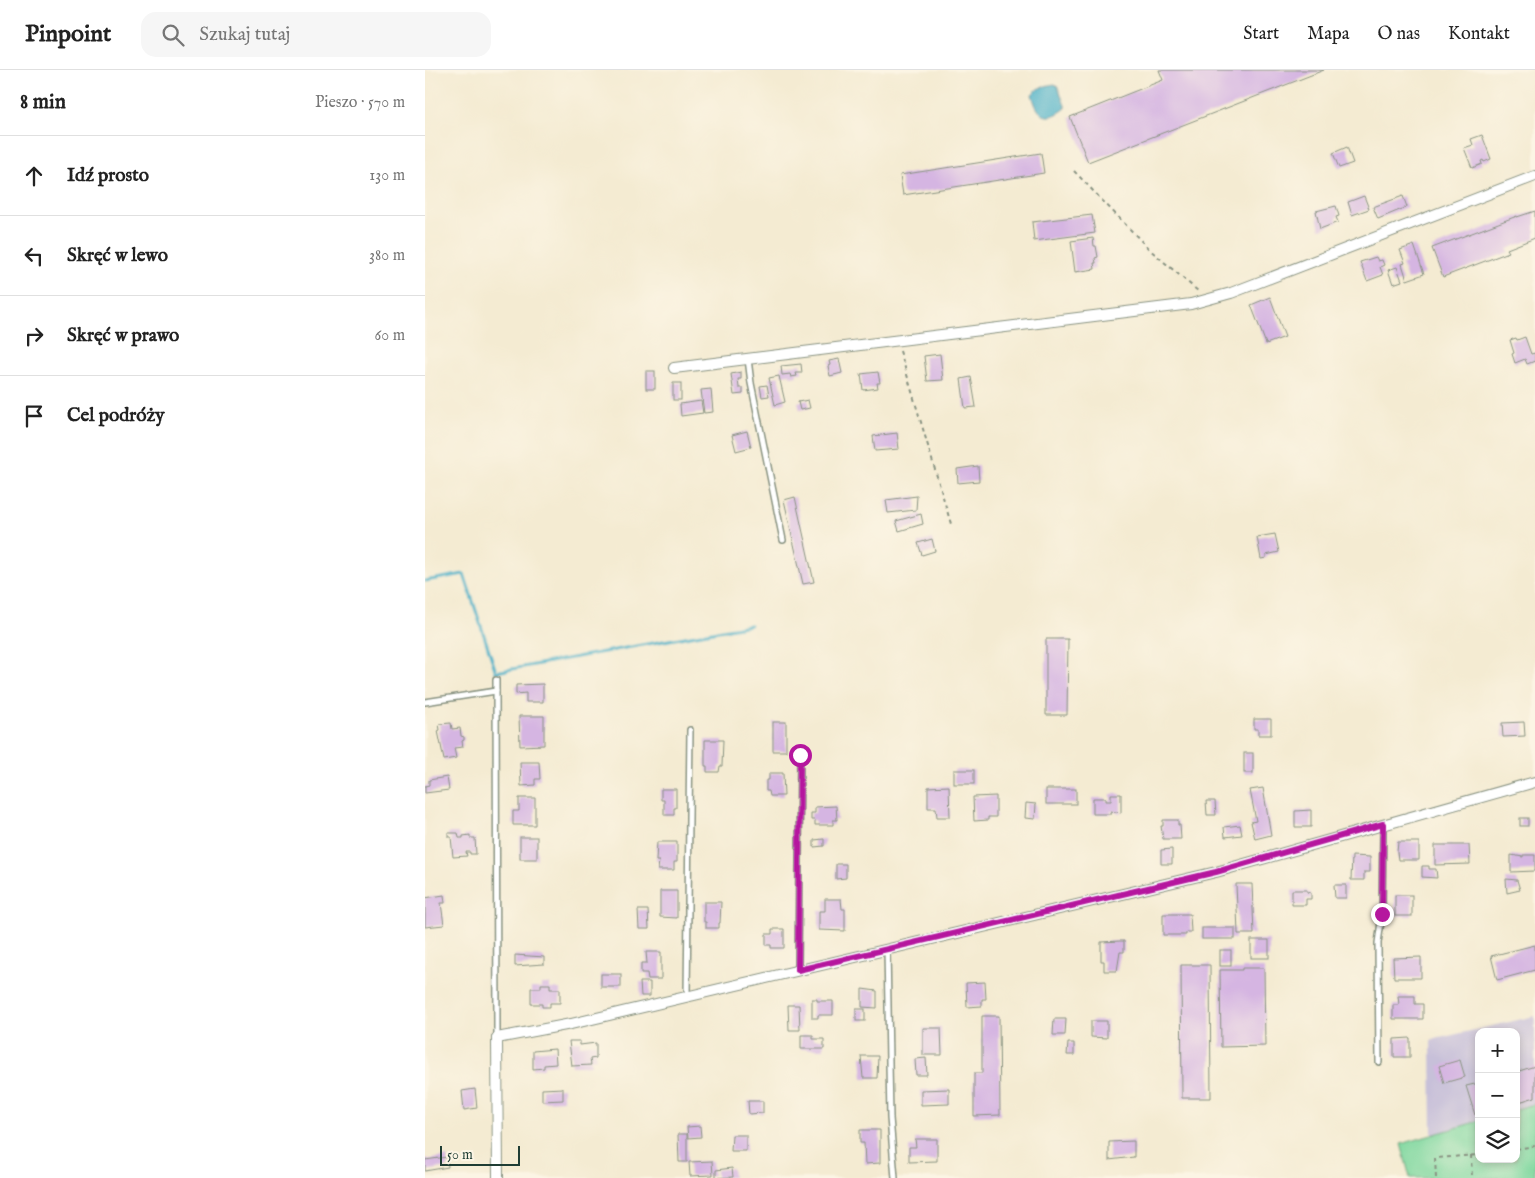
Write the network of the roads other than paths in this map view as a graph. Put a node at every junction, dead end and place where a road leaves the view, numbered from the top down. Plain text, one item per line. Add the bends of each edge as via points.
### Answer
1 (1535, 176) edge
2 (748, 359) junction
3 (674, 368) dead end
4 (783, 540) dead end
5 (496, 680) dead end
6 (496, 691) junction
7 (425, 702) edge
8 (690, 730) dead end
9 (800, 755) dead end
10 (1535, 782) edge
11 (1383, 824) junction
12 (887, 948) junction
13 (798, 970) junction
14 (687, 996) junction
15 (497, 1038) junction
16 (1379, 1062) dead end
17 (498, 1178) edge
18 (895, 1178) edge

1 - 2 street via 1212,299 1165,309
2 - 3 street
2 - 4 lane
5 - 6 lane
6 - 7 lane
6 - 15 lane
8 - 14 lane
9 - 13 lane
10 - 11 street
11 - 12 street via 1121,896
11 - 16 lane via 1382,914 1378,943
12 - 13 street
12 - 18 lane via 890,1118
13 - 14 street
14 - 15 street
15 - 17 street

